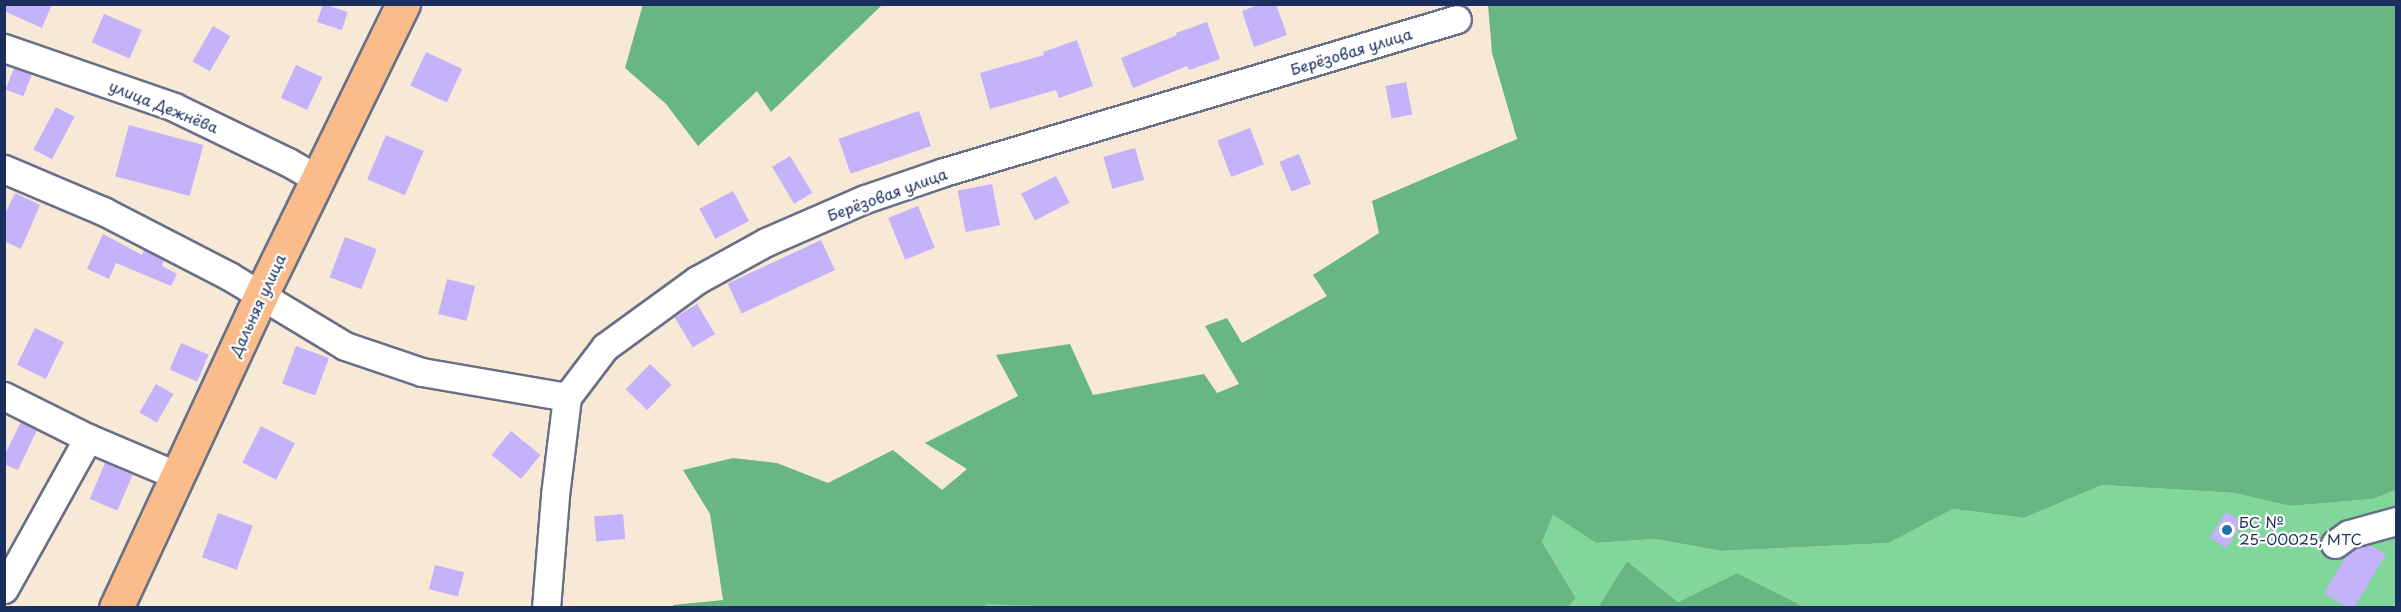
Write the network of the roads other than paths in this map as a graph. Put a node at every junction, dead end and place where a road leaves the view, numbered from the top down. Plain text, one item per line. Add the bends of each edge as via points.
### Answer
1 (403, 4) edge
2 (1457, 19) dead end
3 (4, 48) edge
4 (4, 169) edge
5 (317, 179) junction
6 (261, 295) junction
7 (4, 396) edge
8 (567, 397) junction
9 (88, 438) junction
10 (178, 476) junction
11 (2397, 522) edge
12 (2334, 544) dead end
13 (4, 589) edge
14 (116, 608) edge
15 (546, 608) edge

1 - 5 main road, Дальняя улица
2 - 8 street, Берёзовая улица via 865,199 766,242 697,280 605,347
3 - 5 street, улица Дежнёва via 174,107
4 - 6 street via 103,211
5 - 6 main road, Дальняя улица
6 - 8 street via 345,346 422,372
6 - 10 main road, Дальняя улица
7 - 9 street
8 - 15 street
9 - 10 street
9 - 13 street
10 - 14 main road, Дальняя улица
11 - 12 street via 2349,534

